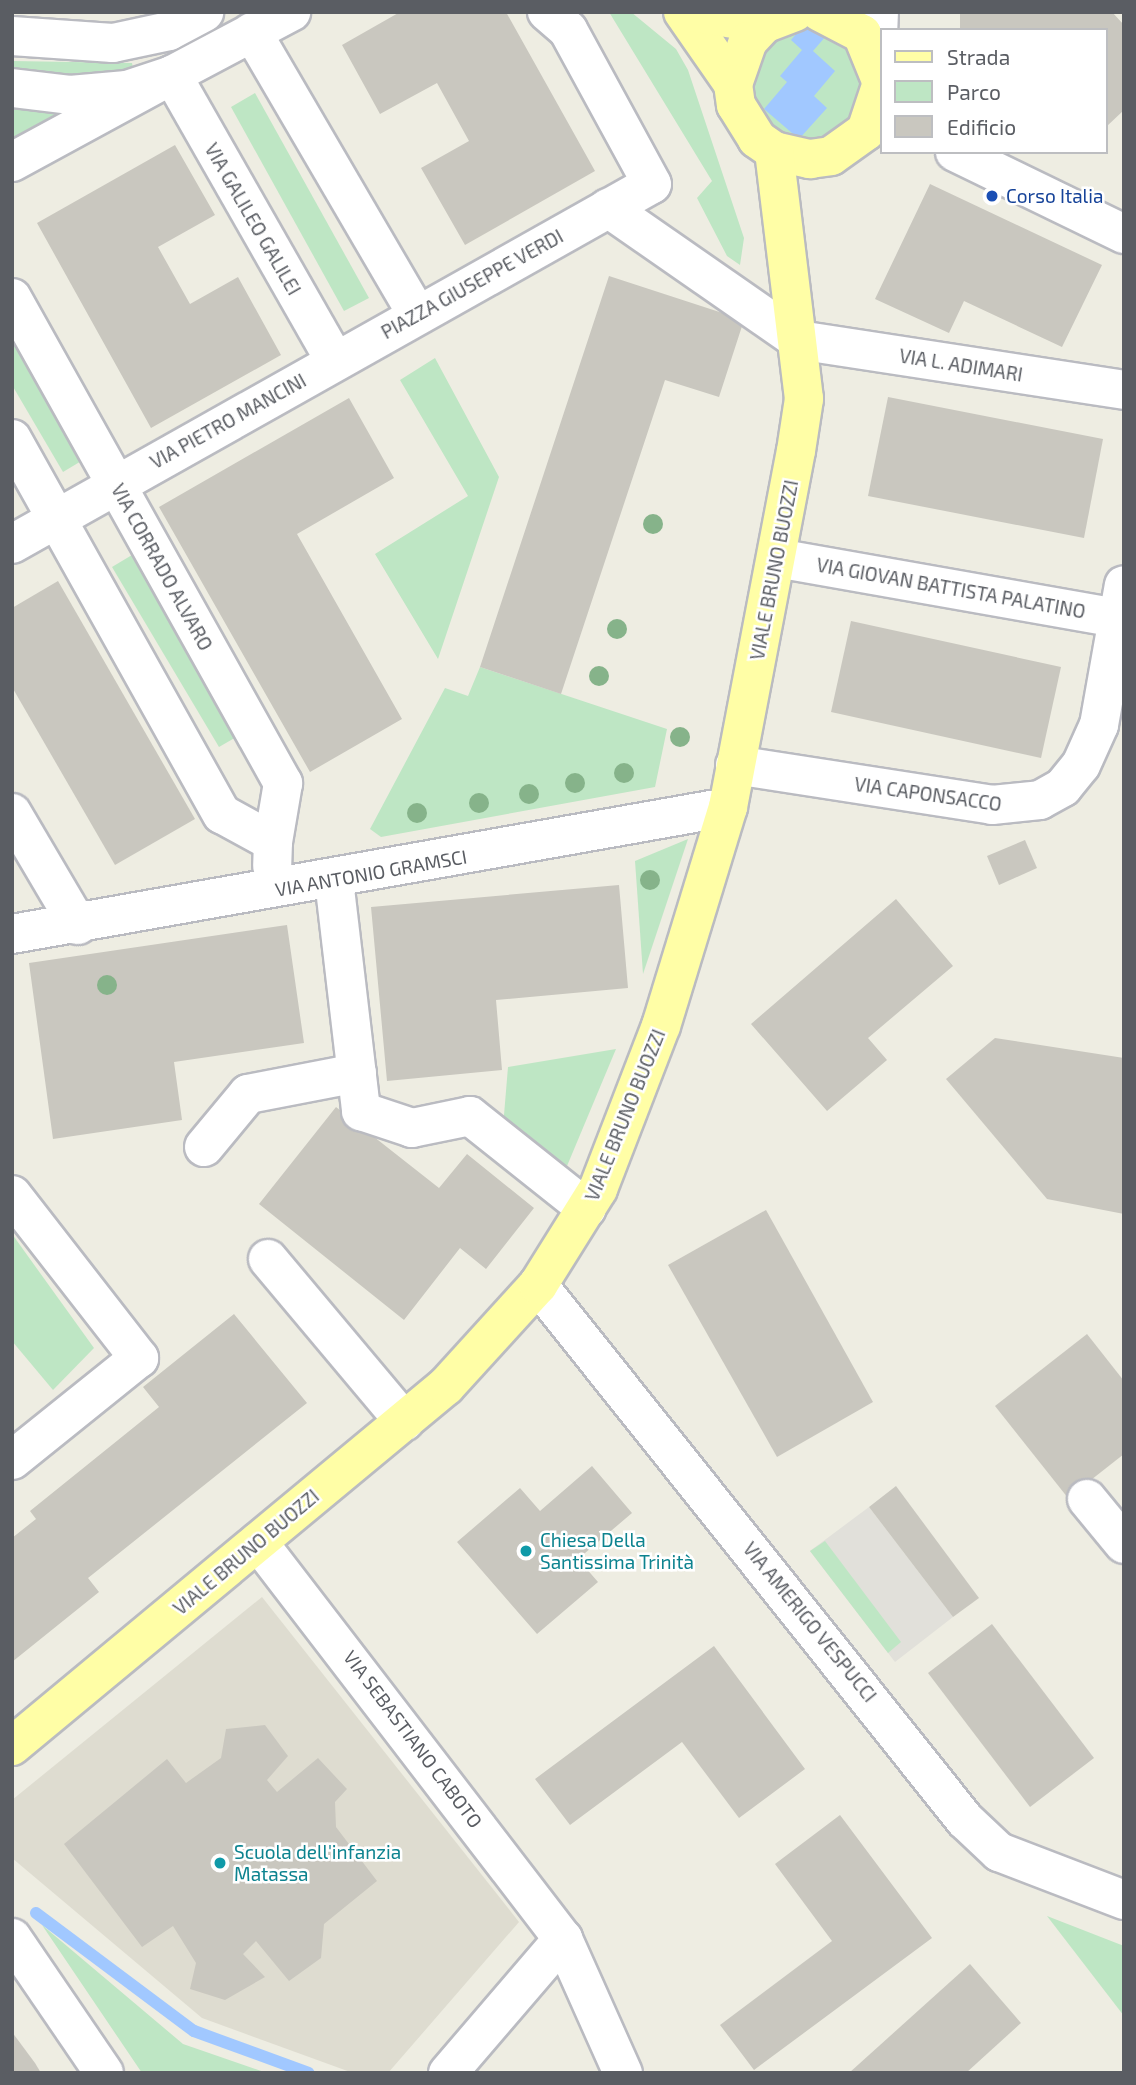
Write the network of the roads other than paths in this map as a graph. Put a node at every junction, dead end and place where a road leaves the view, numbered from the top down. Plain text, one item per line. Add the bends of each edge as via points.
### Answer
1 (204, 12) edge
2 (290, 12) edge
3 (547, 12) edge
4 (683, 12) edge
5 (690, 12) edge
6 (820, 12) edge
7 (879, 12) edge
8 (780, 18) edge
9 (252, 32) junction
10 (12, 36) edge
11 (877, 59) junction
12 (172, 75) junction
13 (733, 84) junction
14 (880, 87) edge
15 (12, 88) edge
16 (880, 101) edge
17 (874, 132) edge
18 (959, 154) edge
19 (792, 155) junction
20 (12, 162) edge
21 (608, 208) junction
22 (1124, 234) edge
23 (12, 298) edge
24 (417, 314) junction
25 (798, 340) junction
26 (335, 361) junction
27 (1124, 390) edge
28 (12, 439) edge
29 (117, 484) junction
30 (57, 519) junction
31 (12, 544) edge
32 (778, 558) junction
33 (1122, 607) edge
34 (736, 765) junction
35 (728, 807) junction
36 (12, 813) edge
37 (274, 842) junction
38 (334, 880) junction
39 (271, 891) junction
40 (78, 925) junction
41 (12, 934) edge
42 (357, 1073) junction
43 (204, 1147) dead end
44 (12, 1195) edge
45 (587, 1209) junction
46 (268, 1259) dead end
47 (538, 1285) junction
48 (404, 1421) junction
49 (12, 1460) edge
50 (1087, 1499) dead end
51 (258, 1542) junction
52 (1124, 1544) edge
53 (12, 1746) edge
54 (1122, 1890) edge
55 (12, 1938) edge
56 (563, 1939) junction
57 (104, 2073) edge
58 (448, 2073) edge
59 (623, 2073) edge

1 - 10 street via 169,31 113,43
2 - 9 street
3 - 21 street, PIAZZA GIUSEPPE VERDI via 568,30 652,184
4 - 13 main road
5 - 8 main road
6 - 11 main road via 848,22
7 - 11 street
8 - 13 main road via 737,61
9 - 12 street
9 - 24 street
11 - 14 main road
12 - 15 street via 101,95
12 - 20 street
12 - 26 street, VIA GALILEO GALILEI
13 - 19 main road via 744,124
16 - 17 main road
17 - 19 main road via 831,156
18 - 22 street
19 - 25 main road, VIALE BRUNO BUOZZI via 786,248
21 - 24 street, PIAZZA GIUSEPPE VERDI
21 - 25 street
23 - 29 street, VIA CORRADO ALVARO
24 - 26 street, PIAZZA GIUSEPPE VERDI
25 - 27 street, VIA L. ADIMARI
25 - 32 main road, VIALE BRUNO BUOZZI via 804,399
26 - 29 street, VIA PIETRO MANCINI
28 - 30 street
29 - 30 street, VIA PIETRO MANCINI
29 - 37 street, VIA CORRADO ALVARO via 283,783
30 - 31 street, VIA PIETRO MANCINI
30 - 37 street via 222,814
32 - 33 street, VIA GIOVAN BATTISTA PALATINO
32 - 34 main road, VIALE BRUNO BUOZZI
33 - 34 street, VIA CAPONSACCO via 1099,725 1063,787 1040,800 992,805
34 - 35 main road, VIALE BRUNO BUOZZI
35 - 38 street, VIA ANTONIO GRAMSCI
35 - 45 main road, VIALE BRUNO BUOZZI via 661,1026
36 - 40 street
37 - 39 street, VIA CORRADO ALVARO
38 - 39 street, VIA ANTONIO GRAMSCI
38 - 42 street
39 - 40 street, VIA ANTONIO GRAMSCI
40 - 41 street, VIA ANTONIO GRAMSCI
42 - 43 street via 248,1094
42 - 45 street via 361,1111 412,1128 470,1116
44 - 49 street via 139,1358
45 - 47 main road, VIALE BRUNO BUOZZI
46 - 48 street
47 - 48 main road, VIALE BRUNO BUOZZI via 446,1386
47 - 54 street, VIA AMERIGO VESPUCCI via 965,1820 999,1852
48 - 51 main road, VIALE BRUNO BUOZZI
50 - 52 street
51 - 53 main road, VIALE BRUNO BUOZZI
51 - 56 street, VIA SEBASTIANO CABOTO
55 - 57 street
56 - 58 street
56 - 59 street, VIA SEBASTIANO CABOTO

